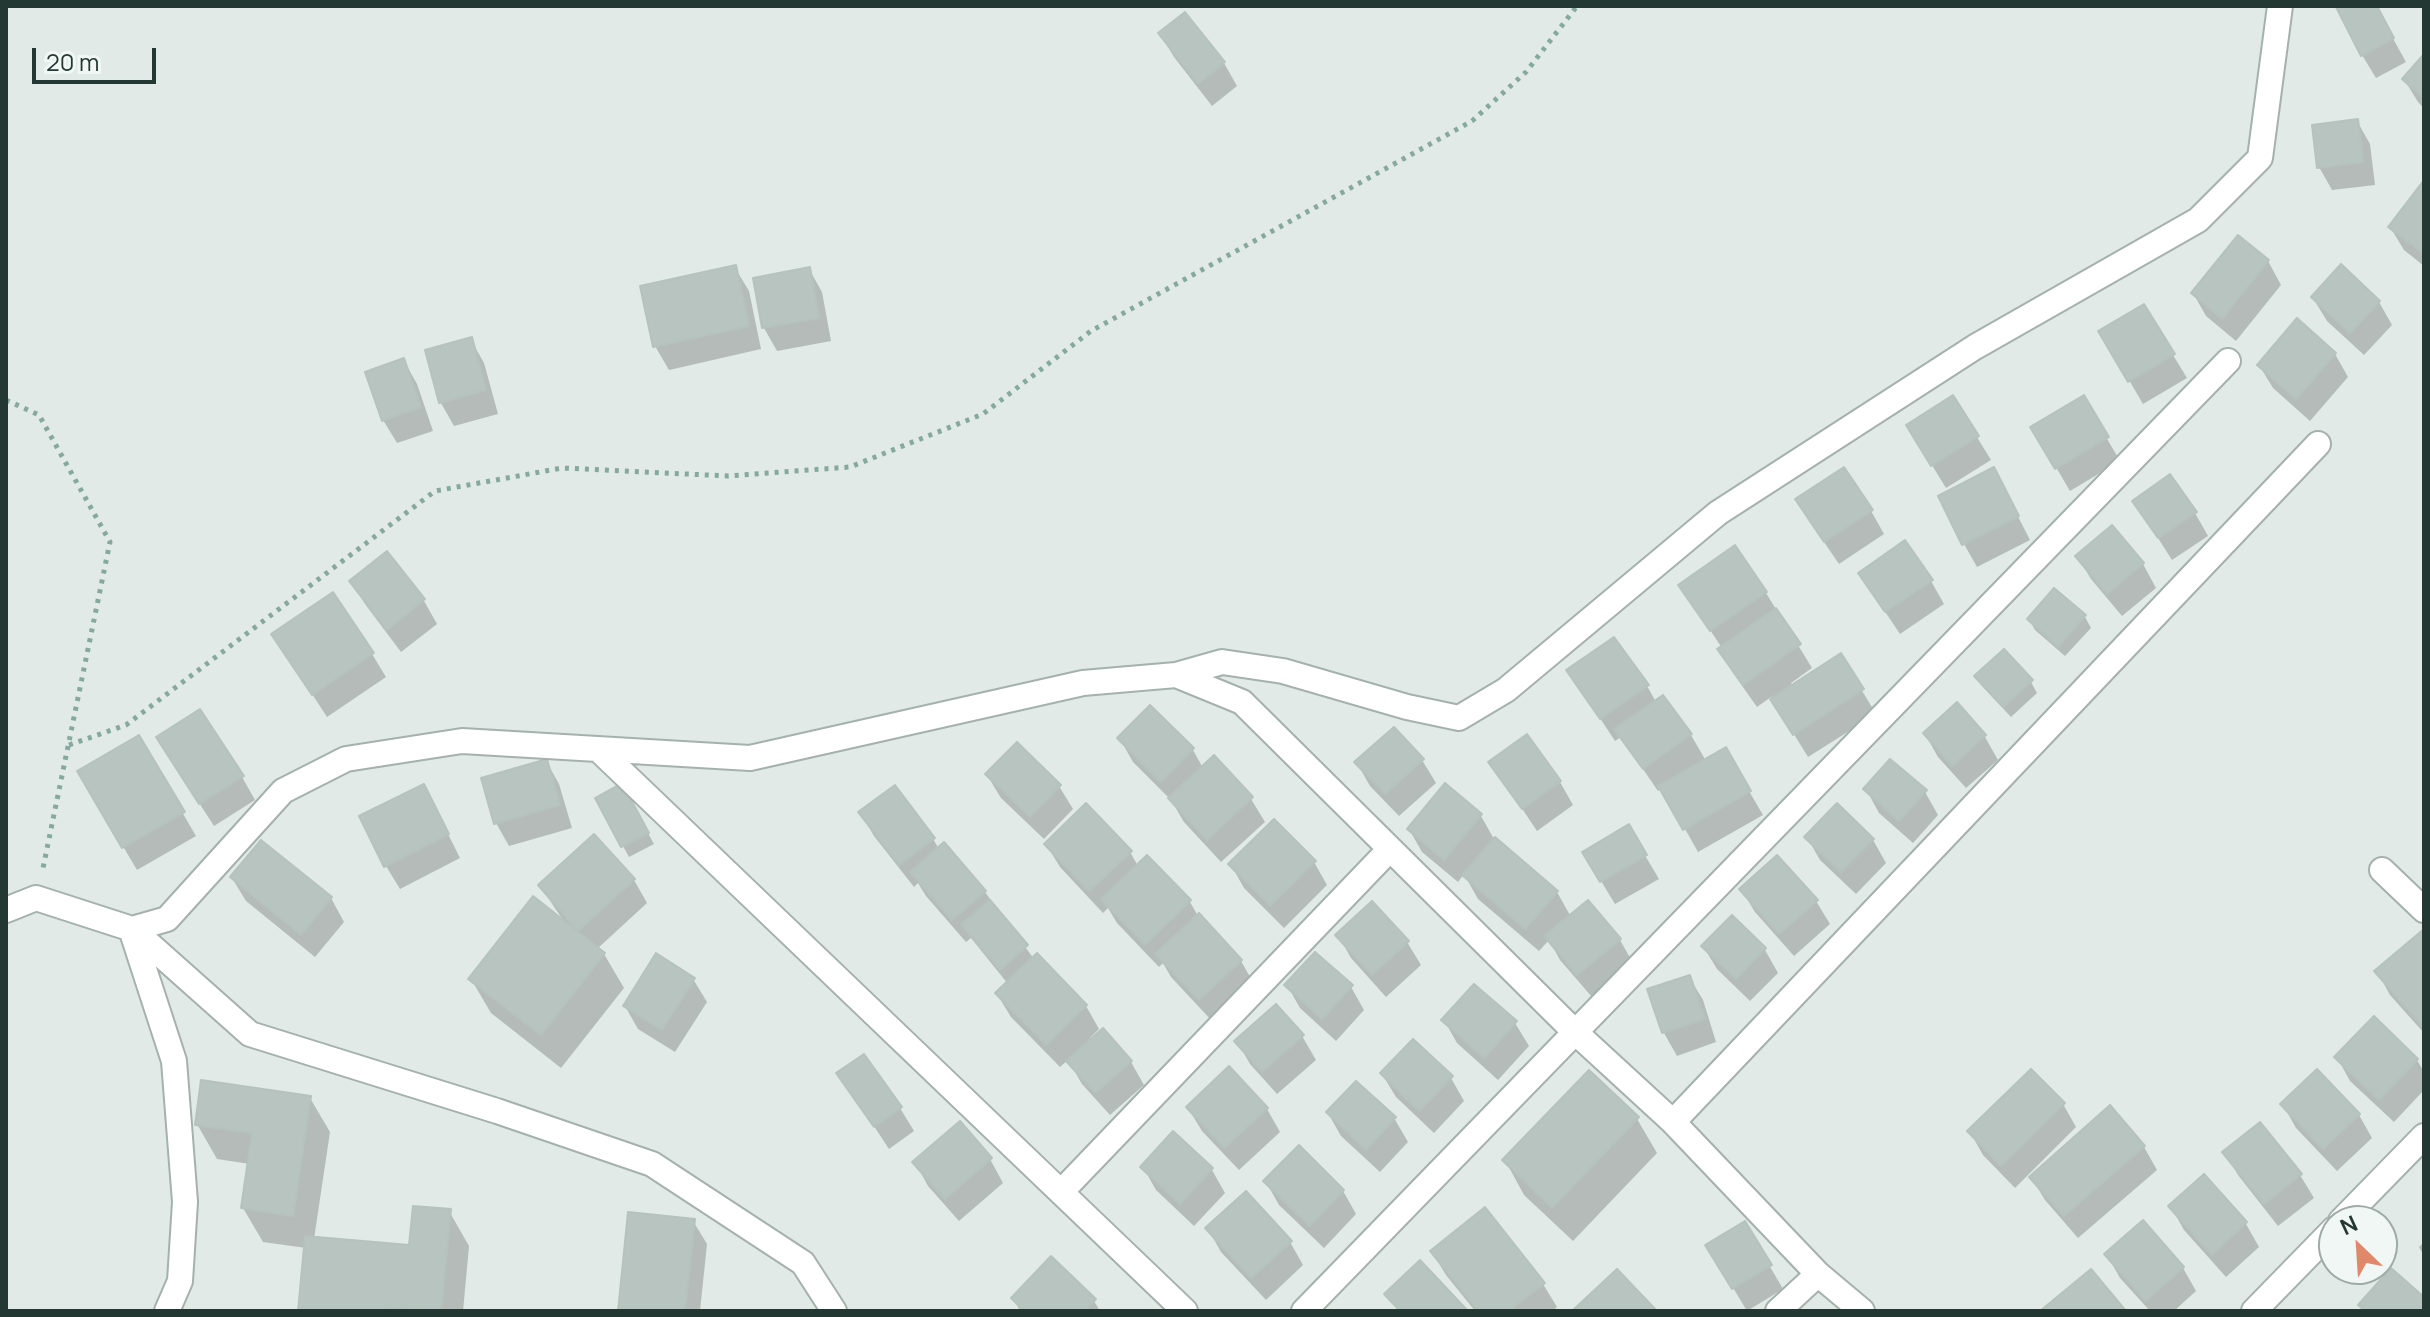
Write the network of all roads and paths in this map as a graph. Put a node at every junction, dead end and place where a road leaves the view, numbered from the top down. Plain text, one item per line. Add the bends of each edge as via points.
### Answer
1 (1577, 6) edge
2 (2280, 6) edge
3 (2228, 361) dead end
4 (6, 400) edge
5 (2318, 444) dead end
6 (1176, 675) junction
7 (69, 745) junction
8 (600, 751) junction
9 (1390, 849) junction
10 (2382, 870) dead end
11 (36, 898) junction
12 (6, 910) edge
13 (2424, 910) edge
14 (132, 929) junction
15 (1575, 1032) junction
16 (1673, 1122) junction
17 (2424, 1136) edge
18 (1061, 1192) junction
19 (2357, 1205) edge
20 (2318, 1245) edge
21 (1818, 1274) junction
22 (167, 1311) edge
23 (834, 1311) edge
24 (1185, 1311) edge
25 (1304, 1311) edge
26 (1778, 1311) edge
27 (1862, 1311) edge
28 (2254, 1311) edge

1 - 7 path via 1526,72 1472,121 1091,331 983,414 850,467 728,476 562,468 435,491 126,725
2 - 6 street via 2260,158 2198,220 1975,347 1718,513 1506,690 1459,718 1283,671 1222,662
3 - 15 street
4 - 7 path via 39,415 110,542
5 - 16 street
6 - 8 street via 1083,683 750,758
6 - 9 street via 1242,702
7 - 11 path
8 - 14 street via 462,741 346,759 283,791 167,919
8 - 18 street
9 - 15 street
9 - 18 street
10 - 13 street
11 - 12 street
11 - 14 street
14 - 22 street via 174,1061 185,1202 180,1281
14 - 23 street via 250,1034 652,1164 803,1263
15 - 16 street
15 - 25 street
16 - 21 street
17 - 19 street
18 - 24 street
20 - 28 street
21 - 26 street
21 - 27 street

